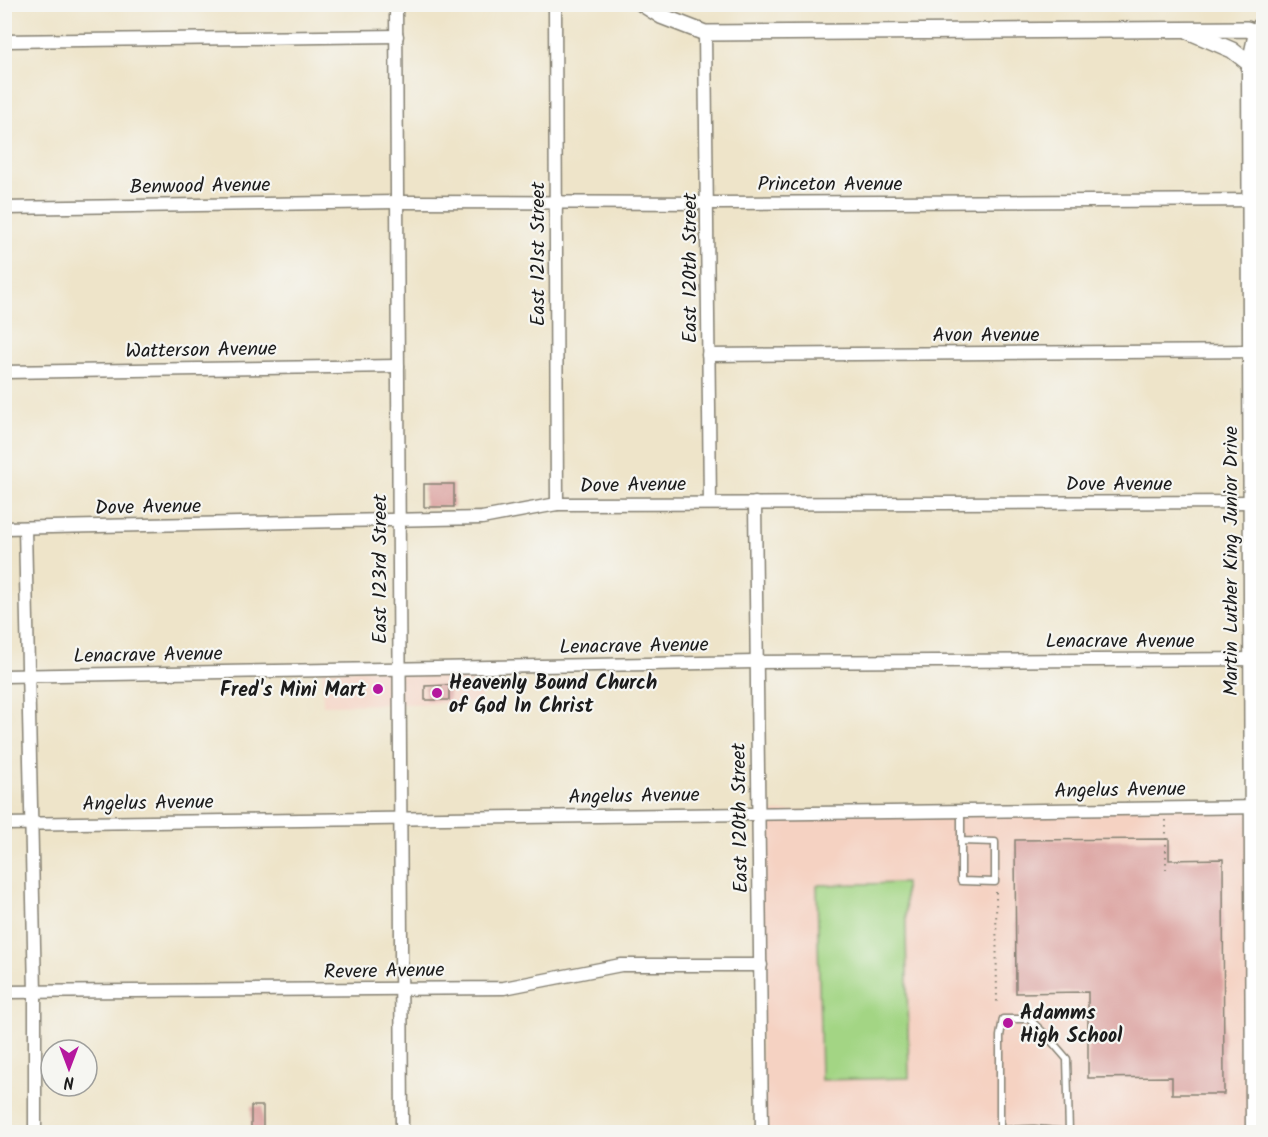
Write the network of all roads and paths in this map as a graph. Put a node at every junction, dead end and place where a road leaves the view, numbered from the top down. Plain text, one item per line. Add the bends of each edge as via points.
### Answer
1 (396, 4) edge
2 (555, 4) edge
3 (642, 4) edge
4 (1259, 28) edge
5 (1184, 30) junction
6 (705, 33) junction
7 (397, 36) junction
8 (4, 41) edge
9 (1251, 65) junction
10 (1258, 200) edge
11 (397, 202) junction
12 (557, 204) junction
13 (708, 204) junction
14 (4, 208) edge
15 (1258, 351) edge
16 (708, 355) junction
17 (398, 366) junction
18 (4, 372) edge
19 (1258, 502) edge
20 (710, 503) junction
21 (755, 503) junction
22 (557, 504) junction
23 (398, 521) junction
24 (4, 528) edge
25 (25, 528) junction
26 (1258, 659) edge
27 (755, 662) junction
28 (398, 668) junction
29 (4, 676) edge
30 (28, 676) junction
31 (1259, 807) edge
32 (961, 810) junction
33 (758, 812) junction
34 (401, 817) junction
35 (1166, 820) dead end
36 (32, 823) junction
37 (4, 824) edge
38 (961, 841) junction
39 (1166, 872) dead end
40 (996, 892) dead end
41 (761, 965) junction
42 (402, 989) junction
43 (4, 992) edge
44 (35, 992) junction
45 (998, 1006) dead end
46 (1000, 1131) edge
47 (35, 1132) edge
48 (402, 1132) edge
49 (762, 1132) edge
50 (1069, 1132) edge
51 (1255, 1132) edge

1 - 7 street, East 123rd Street
2 - 12 street, East 121st Street
3 - 6 street
4 - 5 street
4 - 9 main road, Martin Luther King Junior Drive
5 - 6 street
5 - 9 street via 1232,50
6 - 13 street, East 120th Street
7 - 8 street
7 - 11 street, East 123rd Street
9 - 10 main road, Martin Luther King Junior Drive
10 - 13 street, Princeton Avenue
10 - 15 main road, Martin Luther King Junior Drive
11 - 12 street, Princeton Avenue
11 - 14 street, Benwood Avenue
11 - 17 street, East 123rd Street
12 - 13 street, Princeton Avenue
12 - 22 street, East 121st Street
13 - 16 street, East 120th Street
15 - 16 street, Avon Avenue
15 - 19 main road, Martin Luther King Junior Drive
16 - 20 street, East 120th Street
17 - 18 street, Watterson Avenue
17 - 23 street, East 123rd Street
19 - 21 street, Dove Avenue
19 - 26 main road, Martin Luther King Junior Drive
20 - 21 street, Dove Avenue
20 - 22 street, Dove Avenue
21 - 27 street, East 120th Street
22 - 23 street, Dove Avenue via 482,518
23 - 25 street, Dove Avenue
23 - 28 street, East 123rd Street
24 - 25 street, Dove Avenue
25 - 30 street
26 - 27 street, Lenacrave Avenue
26 - 31 main road, Martin Luther King Junior Drive
27 - 28 street, Lenacrave Avenue
27 - 33 street, East 120th Street
28 - 30 street, Lenacrave Avenue
28 - 34 street, East 123rd Street
29 - 30 street, Lenacrave Avenue
30 - 36 street
31 - 32 street, Angelus Avenue
31 - 51 main road, Martin Luther King Junior Drive
32 - 33 street, Angelus Avenue
32 - 38 lane
33 - 34 street, Angelus Avenue
33 - 41 street, East 120th Street
34 - 36 street, Angelus Avenue
34 - 42 street, East 123rd Street
35 - 39 path
36 - 37 street, Angelus Avenue
36 - 44 street
38 - 38 lane via 961,881 995,882 995,842
40 - 45 path
41 - 42 street, Revere Avenue via 621,965 504,988
41 - 49 street, East 120th Street
42 - 44 street, Revere Avenue
42 - 48 street, East 123rd Street
43 - 44 street, Revere Avenue
44 - 47 street
46 - 50 lane
46 - 50 lane via 1003,1019 1029,1018 1067,1059

